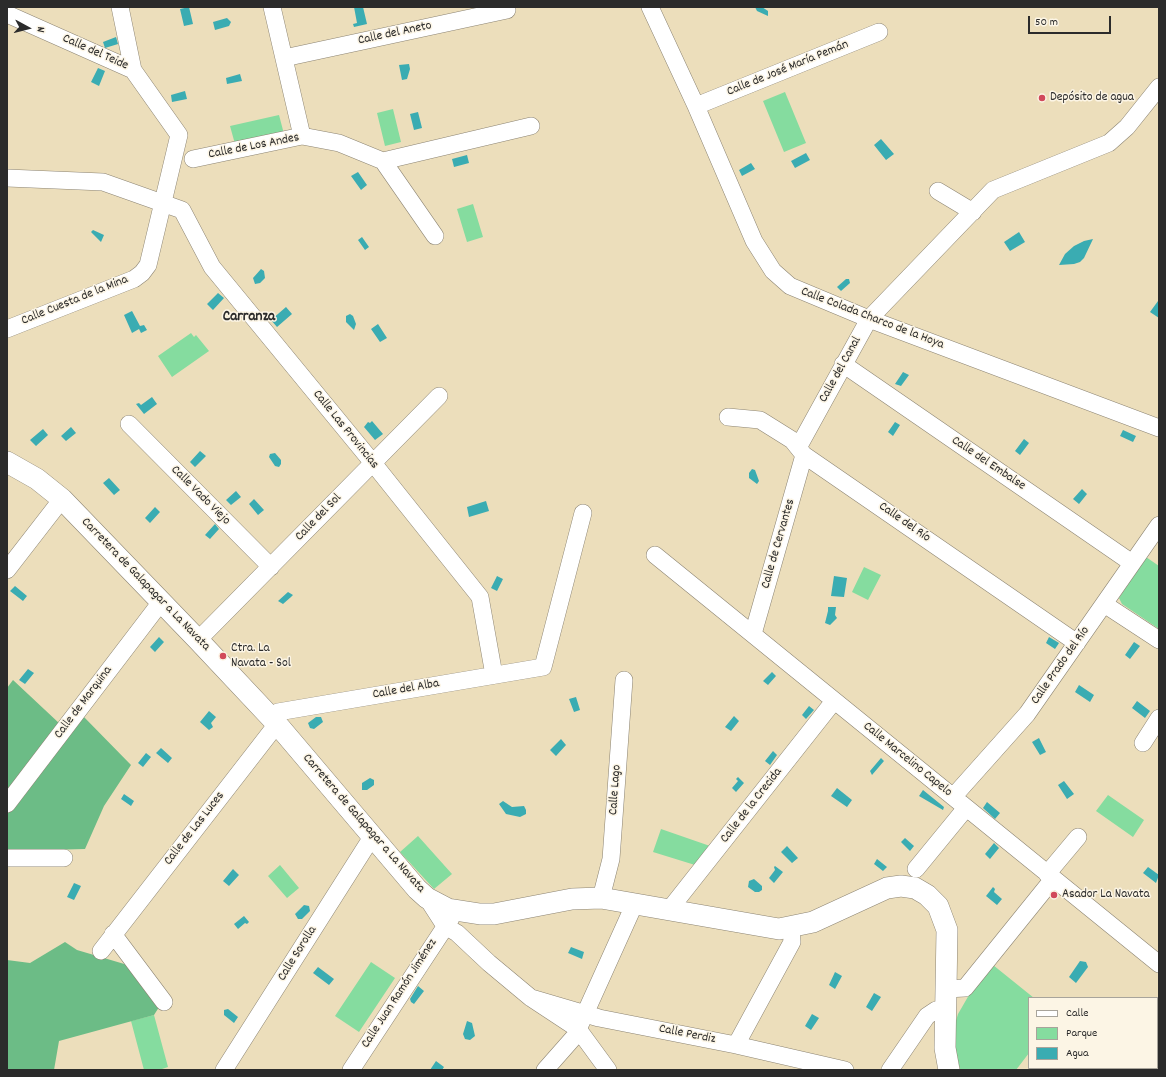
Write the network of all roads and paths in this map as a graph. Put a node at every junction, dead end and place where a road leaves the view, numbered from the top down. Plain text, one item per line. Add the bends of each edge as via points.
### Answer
1 (120, 7) edge
2 (272, 7) edge
3 (650, 7) edge
4 (507, 10) dead end
5 (7, 14) edge
6 (879, 32) dead end
7 (128, 44) junction
8 (284, 58) junction
9 (109, 60) junction
10 (133, 70) junction
11 (1159, 87) edge
12 (696, 106) junction
13 (531, 126) dead end
14 (302, 136) junction
15 (193, 159) dead end
16 (383, 160) junction
17 (7, 178) edge
18 (938, 191) dead end
19 (163, 204) junction
20 (973, 212) junction
21 (436, 236) dead end
22 (869, 318) junction
23 (7, 328) edge
24 (843, 364) junction
25 (439, 396) dead end
26 (728, 417) dead end
27 (129, 424) dead end
28 (1159, 428) edge
29 (802, 450) junction
30 (7, 462) edge
31 (373, 463) junction
32 (62, 499) junction
33 (582, 513) dead end
34 (1159, 525) edge
35 (655, 555) dead end
36 (1132, 563) junction
37 (271, 567) junction
38 (7, 570) edge
39 (161, 602) junction
40 (1104, 604) junction
41 (753, 634) junction
42 (198, 640) junction
43 (1159, 640) edge
44 (1077, 643) junction
45 (494, 675) junction
46 (624, 680) dead end
47 (834, 702) junction
48 (1159, 718) edge
49 (274, 720) junction
50 (1143, 742) dead end
51 (953, 797) junction
52 (7, 804) edge
53 (966, 808) junction
54 (372, 837) junction
55 (1078, 837) dead end
56 (7, 858) edge
57 (64, 858) dead end
58 (916, 869) dead end
59 (1050, 877) junction
60 (601, 898) junction
61 (635, 903) junction
62 (669, 910) junction
63 (453, 920) junction
64 (791, 928) junction
65 (113, 934) junction
66 (101, 951) dead end
67 (1159, 964) edge
68 (946, 989) junction
69 (531, 998) junction
70 (164, 1002) dead end
71 (946, 1011) junction
72 (584, 1014) junction
73 (578, 1029) junction
74 (736, 1045) junction
75 (224, 1070) edge
76 (350, 1070) edge
77 (545, 1070) edge
78 (608, 1070) edge
79 (844, 1070) edge
80 (890, 1070) edge
81 (949, 1070) edge

1 - 7 street
2 - 8 street
3 - 12 street, Calle Colada Charco de la Hoya
4 - 8 street, Calle del Aneto
5 - 9 street, Calle del Teide
6 - 12 street, Calle de José María Pemán
7 - 9 street via 121,55
7 - 10 street
8 - 14 street
9 - 10 street, Calle del Teide
10 - 19 street, Calle del Teide via 179,135
11 - 20 street, Calle del Canal via 1127,127 1109,143 993,190
12 - 22 street, Calle Colada Charco de la Hoya via 754,241 773,271 790,286
13 - 16 street
14 - 15 street, Calle de Los Andes
14 - 16 street, Calle de Los Andes via 339,142
16 - 21 street
17 - 19 street, Calle Las Provincias via 103,182
18 - 20 street
19 - 23 street, Calle Cuesta de la Mina via 148,265 142,273 134,279
19 - 31 street, Calle Las Provincias via 182,210 212,268
20 - 22 street, Calle del Canal
22 - 24 street, Calle del Canal
22 - 28 street, Calle Colada Charco de la Hoya
24 - 29 street, Calle del Canal
24 - 36 street, Calle del Embalse
25 - 31 street, Calle del Sol
26 - 29 street, Calle del Río via 760,420
27 - 37 street, Calle Vado Viejo
29 - 41 street, Calle de Cervantes
29 - 44 street, Calle del Río
30 - 32 main road, Carretera de Galapagar a La Navata via 37,479
31 - 37 street, Calle del Sol
31 - 45 street, Calle Las Provincias via 480,597
32 - 38 street
32 - 39 main road, Carretera de Galapagar a La Navata
33 - 45 street, Calle del Alba via 543,667
34 - 36 street, Calle Prado del Río
35 - 41 street, Calle Marcelino Capelo
36 - 40 street, Calle Prado del Río
37 - 42 street, Calle del Sol
39 - 42 main road, Carretera de Galapagar a La Navata
39 - 52 street, Calle de Marquina
40 - 43 street
40 - 44 street, Calle Prado del Río
41 - 47 street, Calle Marcelino Capelo
42 - 49 main road, Carretera de Galapagar a La Navata
44 - 51 street, Calle Prado del Río via 1027,714
45 - 49 street, Calle del Alba via 278,712
46 - 60 street, Calle Lago via 611,859
47 - 51 street, Calle Marcelino Capelo
47 - 62 street, Calle de la Crecida
48 - 50 street
49 - 54 main road, Carretera de Galapagar a La Navata
49 - 65 street, Calle de Las Luces
51 - 53 street, Calle Marcelino Capelo
53 - 58 street
53 - 59 street, Calle Marcelino Capelo
54 - 63 main road, Carretera de Galapagar a La Navata via 417,889
54 - 75 street, Calle Sorolla
55 - 59 street
56 - 57 street
59 - 67 street, Calle Marcelino Capelo
59 - 68 street via 965,988
60 - 61 main road, Carretera de Galapagar a La Navata
60 - 63 main road, Carretera de Galapagar a La Navata via 572,899
61 - 62 main road, Carretera de Galapagar a La Navata
61 - 72 street
62 - 64 main road, Carretera de Galapagar a La Navata via 760,927
63 - 69 street, Calle Perdiz via 489,963
63 - 76 street, Calle Juan Ramón Jiménez
64 - 68 main road, Carretera de Galapagar a La Navata via 826,916 887,888 915,888 933,900 945,921 948,938
64 - 74 street via 792,942
65 - 66 street, Calle de Las Luces
65 - 70 street
68 - 71 main road, Carretera de Galapagar a La Navata
69 - 72 street, Calle Perdiz
69 - 73 street, Calle Perdiz
71 - 80 street via 936,1010 927,1016
71 - 81 main road, Carretera de Galapagar a La Navata via 945,1048
72 - 73 street
72 - 74 street, Calle Perdiz
73 - 77 street
73 - 78 street
74 - 79 street, Calle Perdiz

